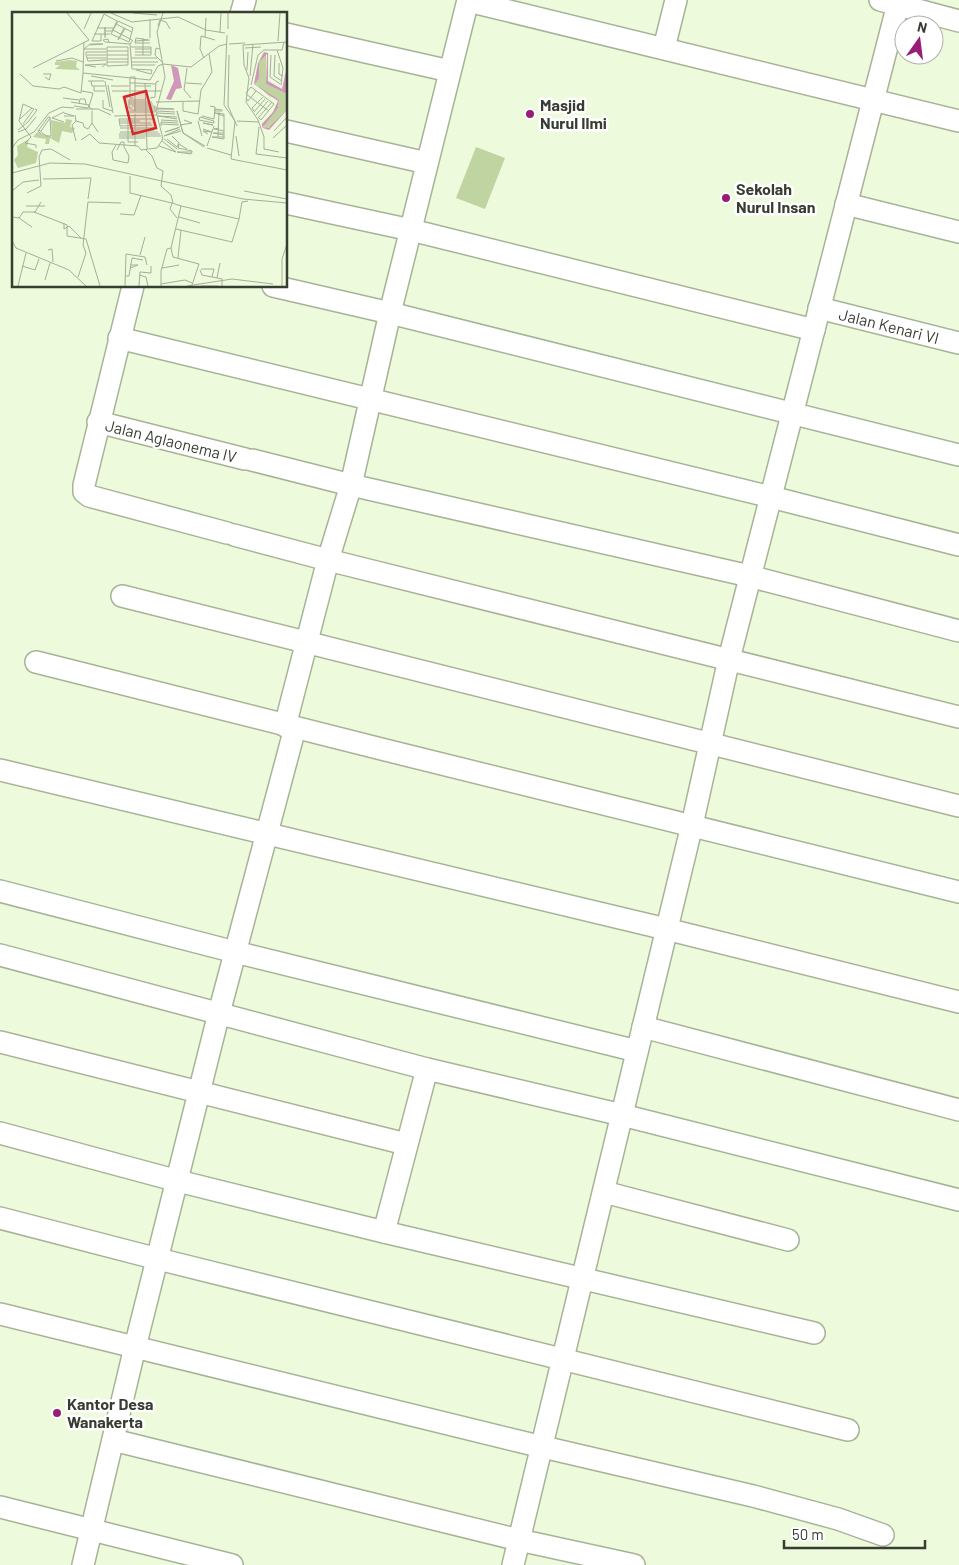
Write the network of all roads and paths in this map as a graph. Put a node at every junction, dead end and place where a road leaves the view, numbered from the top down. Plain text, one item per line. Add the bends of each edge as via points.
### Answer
1 (468, 0) edge
2 (676, 0) edge
3 (892, 2) edge
4 (959, 21) edge
5 (288, 34) edge
6 (664, 48) junction
7 (450, 71) junction
8 (874, 99) junction
9 (959, 121) edge
10 (288, 131) edge
11 (427, 163) junction
12 (288, 203) edge
13 (846, 204) junction
14 (411, 230) junction
15 (959, 232) edge
16 (132, 288) edge
17 (282, 288) edge
18 (819, 308) junction
19 (390, 313) junction
20 (814, 330) junction
21 (119, 338) junction
22 (959, 343) edge
23 (371, 399) junction
24 (792, 413) junction
25 (98, 422) junction
26 (959, 454) edge
27 (351, 485) junction
28 (770, 497) junction
29 (959, 545) edge
30 (328, 560) junction
31 (750, 576) junction
32 (122, 596) dead end
33 (959, 631) edge
34 (307, 643) junction
35 (729, 659) junction
36 (36, 662) dead end
37 (959, 716) edge
38 (290, 727) junction
39 (710, 744) junction
40 (0, 770) edge
41 (959, 806) edge
42 (692, 825) junction
43 (266, 833) junction
44 (0, 891) edge
45 (959, 892) edge
46 (666, 929) junction
47 (235, 952) junction
48 (0, 955) edge
49 (959, 1002) edge
50 (219, 1013) junction
51 (643, 1027) junction
52 (0, 1042) edge
53 (637, 1051) junction
54 (427, 1069) junction
55 (200, 1092) junction
56 (959, 1110) edge
57 (622, 1114) junction
58 (0, 1133) edge
59 (406, 1144) junction
60 (178, 1181) junction
61 (604, 1192) junction
62 (959, 1200) edge
63 (0, 1218) edge
64 (384, 1232) junction
65 (788, 1240) dead end
66 (158, 1259) junction
67 (583, 1278) junction
68 (0, 1314) edge
69 (814, 1333) dead end
70 (135, 1347) junction
71 (563, 1358) junction
72 (848, 1430) dead end
73 (113, 1440) junction
74 (541, 1446) junction
75 (0, 1507) edge
76 (91, 1530) junction
77 (883, 1535) dead end
78 (519, 1540) junction
79 (83, 1565) edge
80 (232, 1565) edge
81 (513, 1565) edge
82 (634, 1565) edge

1 - 6 street
1 - 7 street
2 - 6 street
3 - 4 street
3 - 8 street
5 - 7 street
6 - 8 street
7 - 11 street
8 - 9 street
8 - 13 street
10 - 11 street
11 - 14 street
12 - 14 street
13 - 15 street
13 - 18 street
14 - 19 street
14 - 20 street
16 - 21 street
17 - 19 street
18 - 20 street
18 - 22 street, Jalan Kenari VI
19 - 23 street
19 - 24 street
20 - 24 street
21 - 23 street
21 - 25 street
23 - 27 street
23 - 28 street
24 - 26 street
24 - 28 street
25 - 27 street, Jalan Aglaonema IV
25 - 30 street via 84,485 84,492 89,496
27 - 30 street
27 - 31 street, Jalan Aglaonema IV
28 - 29 street
28 - 31 street
30 - 34 street
30 - 35 street
31 - 33 street, Jalan Aglaonema IV
31 - 35 street
32 - 34 street
34 - 38 street
34 - 39 street
35 - 37 street
35 - 39 street
36 - 38 street
38 - 42 street
38 - 43 street
39 - 41 street
39 - 42 street
40 - 43 street
42 - 45 street
42 - 46 street
43 - 46 street
43 - 47 street
44 - 47 street
46 - 49 street
46 - 51 street
47 - 50 street
47 - 53 street
48 - 50 street
50 - 54 street
50 - 55 street
51 - 53 street
51 - 56 street
52 - 55 street
53 - 57 street
54 - 57 street
54 - 59 street
55 - 59 street
55 - 60 street
57 - 61 street
57 - 62 street
58 - 60 street
59 - 64 street
60 - 64 street
60 - 66 street
61 - 65 street
61 - 67 street
63 - 66 street
64 - 67 street
66 - 70 street
66 - 71 street
67 - 69 street
67 - 71 street
68 - 70 street
70 - 73 street
70 - 74 street
71 - 72 street
71 - 74 street
73 - 76 street
73 - 78 street
74 - 77 street via 753,1496
74 - 78 street
75 - 76 street
76 - 79 street
76 - 80 street
78 - 81 street
78 - 82 street

